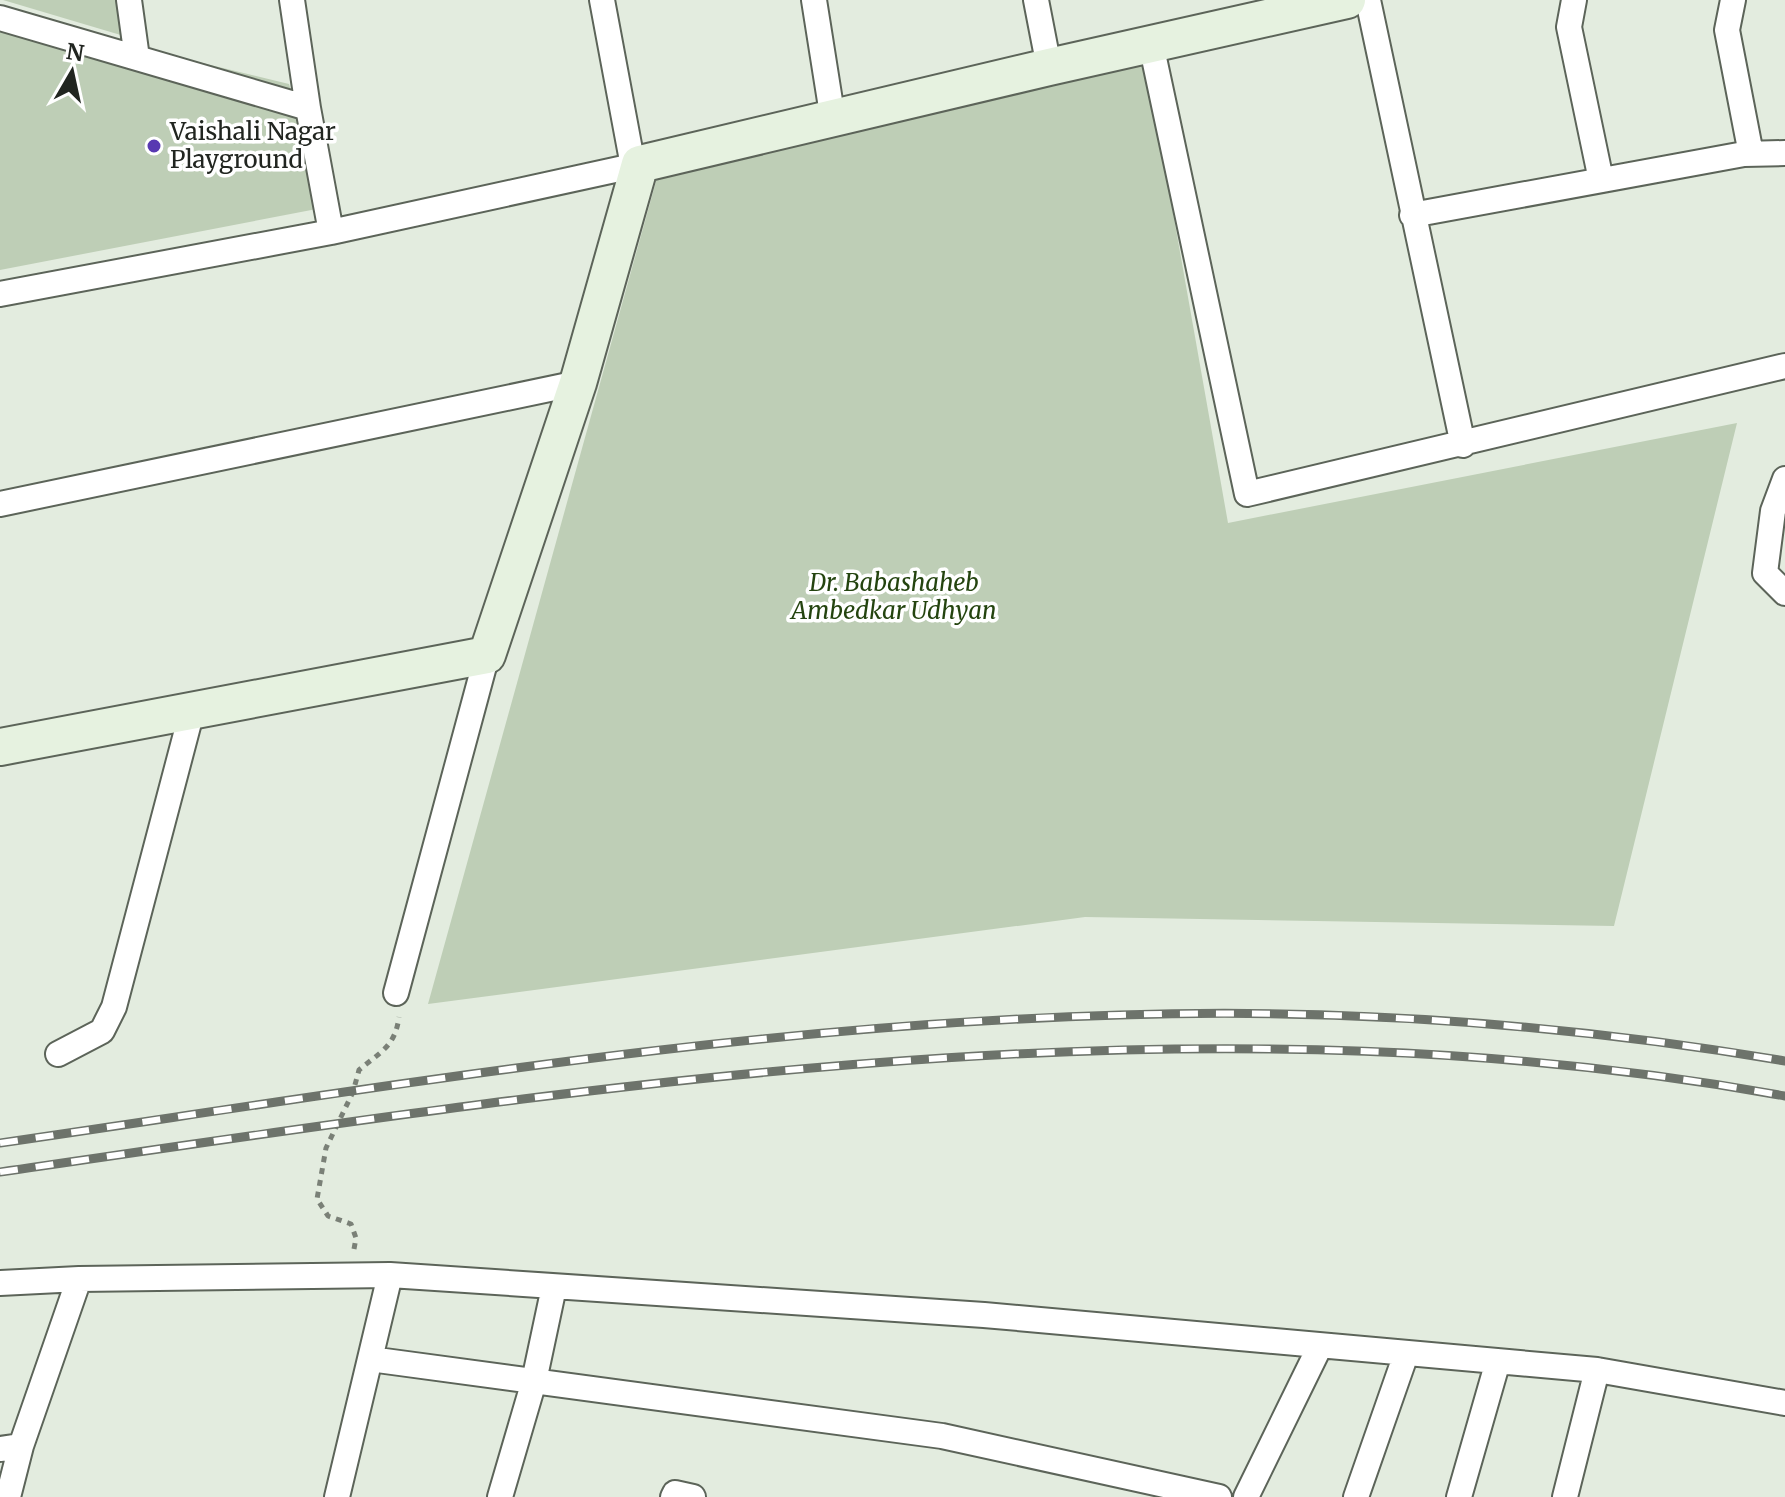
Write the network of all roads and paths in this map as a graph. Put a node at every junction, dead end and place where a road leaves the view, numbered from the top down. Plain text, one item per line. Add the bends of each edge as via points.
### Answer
1 (129, 0) edge
2 (292, 0) edge
3 (602, 0) edge
4 (814, 0) edge
5 (1036, 0) edge
6 (1347, 0) edge
7 (1368, 0) edge
8 (1574, 0) edge
9 (1733, 0) edge
10 (0, 18) edge
11 (1151, 44) junction
12 (137, 58) junction
13 (1049, 67) junction
14 (308, 108) junction
15 (833, 120) junction
16 (1785, 153) edge
17 (1751, 154) junction
18 (636, 165) junction
19 (1601, 180) junction
20 (1412, 215) junction
21 (331, 232) junction
22 (0, 294) edge
23 (1785, 366) edge
24 (578, 383) junction
25 (1463, 445) junction
26 (1785, 479) edge
27 (0, 504) edge
28 (1785, 593) edge
29 (487, 655) junction
30 (192, 711) junction
31 (0, 747) edge
32 (396, 993) joint
33 (58, 1054) dead end
34 (390, 1275) junction
35 (350, 1276) junction
36 (79, 1279) junction
37 (0, 1283) edge
38 (554, 1287) junction
39 (1320, 1346) junction
40 (1406, 1354) junction
41 (370, 1359) junction
42 (1498, 1361) junction
43 (1597, 1370) junction
44 (534, 1381) junction
45 (1785, 1403) edge
46 (10, 1447) edge
47 (8, 1497) edge
48 (337, 1497) edge
49 (500, 1497) edge
50 (673, 1497) edge
51 (693, 1497) edge
52 (1219, 1497) edge
53 (1246, 1497) edge
54 (1356, 1497) edge
55 (1459, 1497) edge
56 (1565, 1497) edge

1 - 12 street
2 - 14 street
3 - 18 street
4 - 15 street
5 - 13 street
6 - 11 street
7 - 20 street
8 - 19 street via 1569,27
9 - 17 street via 1727,30
10 - 12 street
11 - 13 street
11 - 25 street via 1247,494
12 - 14 street
13 - 15 street
14 - 21 street
15 - 18 street
16 - 17 street
17 - 19 street
18 - 21 street
18 - 24 street
19 - 20 street
20 - 25 street
21 - 22 street
23 - 25 street
24 - 27 street
24 - 29 street
26 - 28 street via 1773,511 1765,573
29 - 30 street
29 - 32 street
30 - 31 street
30 - 33 street via 114,1007 102,1031
32 - 35 path via 397,1036 359,1070 326,1148 317,1199 328,1216 351,1224 356,1238
34 - 35 street
34 - 38 street
34 - 41 street
35 - 36 street
36 - 37 street
36 - 46 street
38 - 39 street via 984,1315
38 - 44 street
39 - 40 street
39 - 53 street
40 - 42 street
40 - 54 street
41 - 44 street
41 - 48 street
42 - 43 street
42 - 55 street
43 - 45 street
43 - 56 street
44 - 49 street
44 - 52 street via 942,1436
46 - 47 street
50 - 51 street

